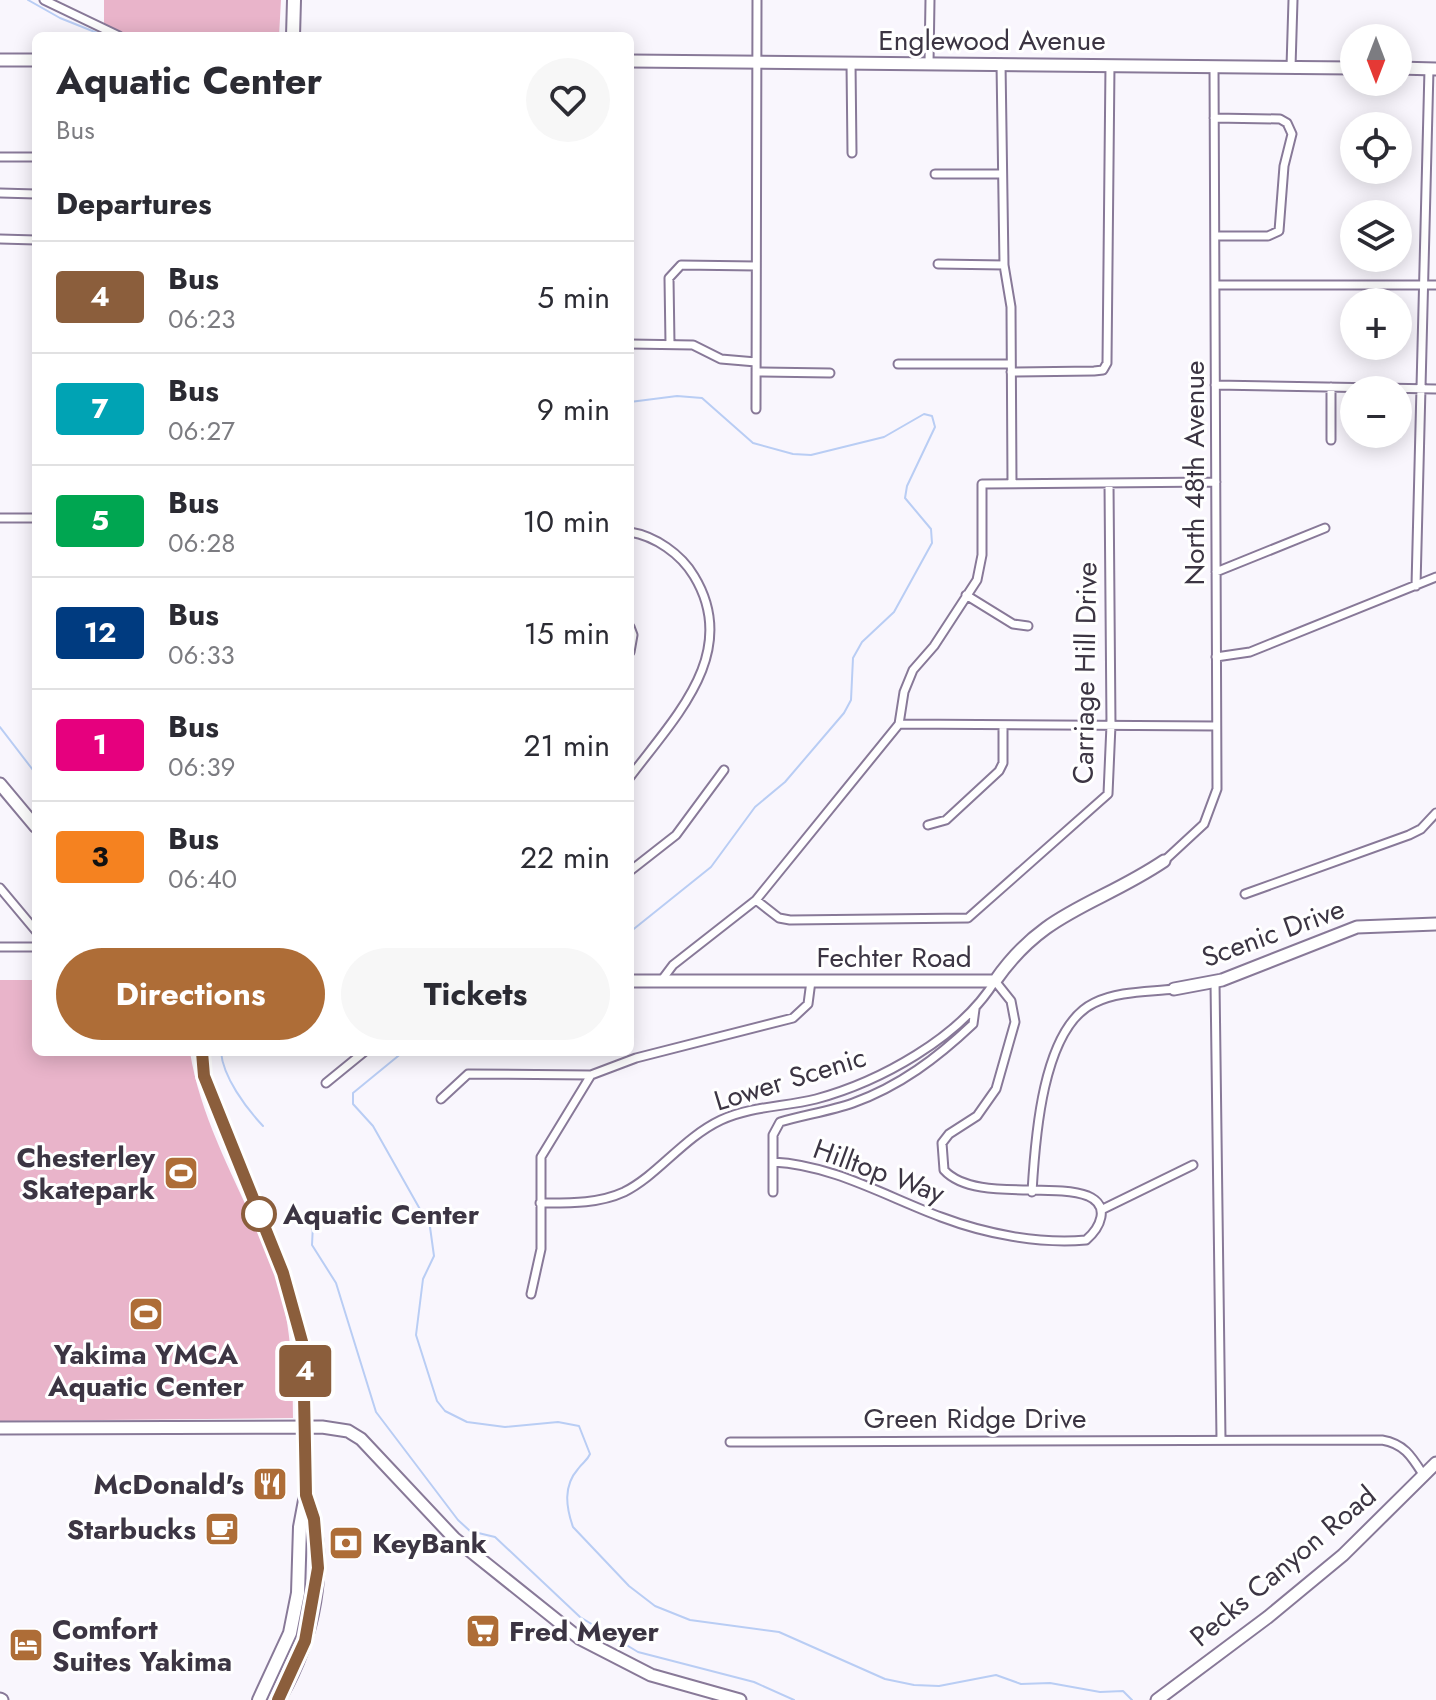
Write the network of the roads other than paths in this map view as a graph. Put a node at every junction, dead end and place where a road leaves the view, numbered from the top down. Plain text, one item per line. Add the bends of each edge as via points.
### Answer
1 (44, 0) edge
2 (294, 0) edge
3 (757, 0) edge
4 (930, 0) edge
5 (1293, 0) edge
6 (111, 32) edge
7 (293, 32) edge
8 (0, 60) edge
9 (32, 60) edge
10 (634, 61) edge
11 (757, 62) junction
12 (851, 63) junction
13 (929, 63) junction
14 (1001, 63) junction
15 (1110, 64) junction
16 (1214, 66) junction
17 (1291, 67) junction
18 (1340, 68) edge
19 (1412, 68) edge
20 (1432, 69) edge
21 (1214, 118) junction
22 (852, 153) dead end
23 (0, 157) edge
24 (32, 157) edge
25 (935, 174) dead end
26 (1002, 174) junction
27 (0, 193) edge
28 (32, 194) edge
29 (1215, 236) junction
30 (0, 239) edge
31 (32, 240) edge
32 (938, 264) dead end
33 (1004, 265) junction
34 (756, 266) junction
35 (1424, 284) junction
36 (1215, 285) junction
37 (1436, 285) edge
38 (634, 344) edge
39 (670, 344) junction
40 (756, 362) junction
41 (898, 364) dead end
42 (1011, 368) junction
43 (756, 372) junction
44 (830, 373) dead end
45 (1215, 385) junction
46 (1331, 387) junction
47 (1421, 388) junction
48 (1436, 389) edge
49 (756, 409) dead end
50 (1331, 440) dead end
51 (1216, 482) junction
52 (1109, 483) junction
53 (1012, 484) junction
54 (0, 518) edge
55 (32, 518) edge
56 (1325, 528) dead end
57 (634, 534) edge
58 (1216, 572) junction
59 (1436, 577) edge
60 (1416, 586) junction
61 (966, 595) junction
62 (1028, 626) dead end
63 (1216, 657) junction
64 (899, 724) junction
65 (1003, 725) junction
66 (1111, 725) junction
67 (1216, 726) junction
68 (724, 770) dead end
69 (634, 772) edge
70 (0, 784) edge
71 (1436, 813) edge
72 (32, 822) edge
73 (928, 825) dead end
74 (1164, 861) joint
75 (634, 868) edge
76 (0, 888) edge
77 (1245, 894) dead end
78 (756, 900) junction
79 (1436, 924) edge
80 (32, 926) edge
81 (0, 947) edge
82 (32, 947) edge
83 (634, 981) edge
84 (661, 981) junction
85 (811, 981) junction
86 (995, 981) junction
87 (1215, 982) junction
88 (1174, 989) joint
89 (975, 1009) junction
90 (202, 1056) edge
91 (359, 1056) edge
92 (591, 1075) junction
93 (326, 1083) dead end
94 (441, 1099) dead end
95 (773, 1162) junction
96 (1193, 1165) dead end
97 (773, 1192) dead end
98 (1032, 1192) junction
99 (540, 1203) junction
100 (1101, 1210) junction
101 (531, 1294) dead end
102 (305, 1427) junction
103 (0, 1428) edge
104 (1221, 1439) junction
105 (730, 1442) dead end
106 (1436, 1463) edge
107 (1424, 1476) junction
108 (306, 1495) junction
109 (259, 1700) edge
110 (278, 1700) edge
111 (740, 1700) edge
112 (1157, 1700) edge

1 - 6 street
2 - 7 main road
3 - 11 street
4 - 13 street
5 - 17 street
8 - 9 street
10 - 11 street, Englewood Avenue
11 - 12 street, Englewood Avenue
11 - 34 street
12 - 13 street, Englewood Avenue
12 - 22 street
13 - 14 street, Englewood Avenue
14 - 15 street, Englewood Avenue
14 - 26 street
15 - 16 street, Englewood Avenue
15 - 42 street via 1108,357 1103,370
16 - 17 street, Englewood Avenue
16 - 21 street, North 48th Avenue
17 - 18 street, Englewood Avenue
19 - 20 street
20 - 35 street
21 - 29 street, North 48th Avenue
21 - 29 street via 1280,119 1292,134 1279,231 1268,236
23 - 24 street
25 - 26 street
26 - 33 street
27 - 28 street
29 - 36 street, North 48th Avenue
30 - 31 street
32 - 33 street
33 - 42 street via 1011,307
34 - 39 street via 681,265 673,270
34 - 40 street
35 - 36 street
35 - 37 street
35 - 47 street
36 - 45 street, North 48th Avenue
38 - 39 street
39 - 40 street via 693,345 736,363
40 - 43 street
41 - 42 street
42 - 53 street
43 - 44 street
43 - 49 street
45 - 46 street
45 - 51 street, North 48th Avenue
46 - 47 street
46 - 50 street
47 - 48 street
47 - 60 street
51 - 52 street
51 - 58 street, North 48th Avenue
52 - 53 street
52 - 66 street, Carriage Hill Drive
53 - 61 street via 982,484 981,566
54 - 55 street
56 - 58 street
57 - 69 street via 668,548 690,569 708,608 711,632 707,663 694,689
58 - 63 street, North 48th Avenue
59 - 60 street
60 - 63 street via 1250,652
61 - 62 street via 1013,624
61 - 64 street via 908,680
63 - 67 street, North 48th Avenue
64 - 65 street
64 - 78 street
65 - 66 street
65 - 73 street via 999,771 946,820
66 - 67 street
66 - 78 street, Carriage Hill Drive via 1108,794 975,916 790,920
67 - 74 street, North 48th Avenue via 1217,789 1209,815
68 - 75 street via 676,835
70 - 72 street
71 - 77 street via 1421,829
74 - 86 street, Fechter Road via 1053,920
76 - 80 street
78 - 84 street via 673,965
79 - 87 street, Scenic Drive via 1357,927
81 - 82 street
83 - 84 street, Fechter Road
84 - 85 street, Fechter Road
85 - 86 street, Fechter Road
85 - 92 street via 808,1004 793,1018 636,1058
86 - 89 street, Lower Scenic
86 - 98 street via 1011,1001 1015,1022 996,1089 977,1116 944,1139 940,1158 952,1178
87 - 88 street, Scenic Drive
87 - 104 street
88 - 98 street via 1095,1003 1065,1031 1048,1080
89 - 95 street, Hilltop Way via 973,1024 953,1043 886,1090 780,1122 773,1135
89 - 99 street, Lower Scenic via 931,1044 869,1080 815,1099 740,1113 707,1128 626,1191 574,1203
90 - 102 main road via 219,1118 293,1302 303,1345
91 - 93 street
92 - 94 street via 468,1074
92 - 99 street via 544,1148
95 - 97 street
95 - 100 street, Hilltop Way via 814,1166 944,1218 1028,1239 1086,1240 1099,1227
96 - 100 street
98 - 100 street via 1091,1197
99 - 101 street via 541,1249
102 - 103 street
102 - 108 main road
102 - 111 street via 342,1430 361,1439 454,1538 596,1650 667,1681
104 - 105 street, Green Ridge Drive
104 - 107 street, Green Ridge Drive via 1394,1442 1408,1451
106 - 107 street, Pecks Canyon Road
107 - 112 street, Pecks Canyon Road via 1331,1565
108 - 109 main road via 296,1605 279,1661
108 - 110 main road via 314,1519 315,1592 305,1641

